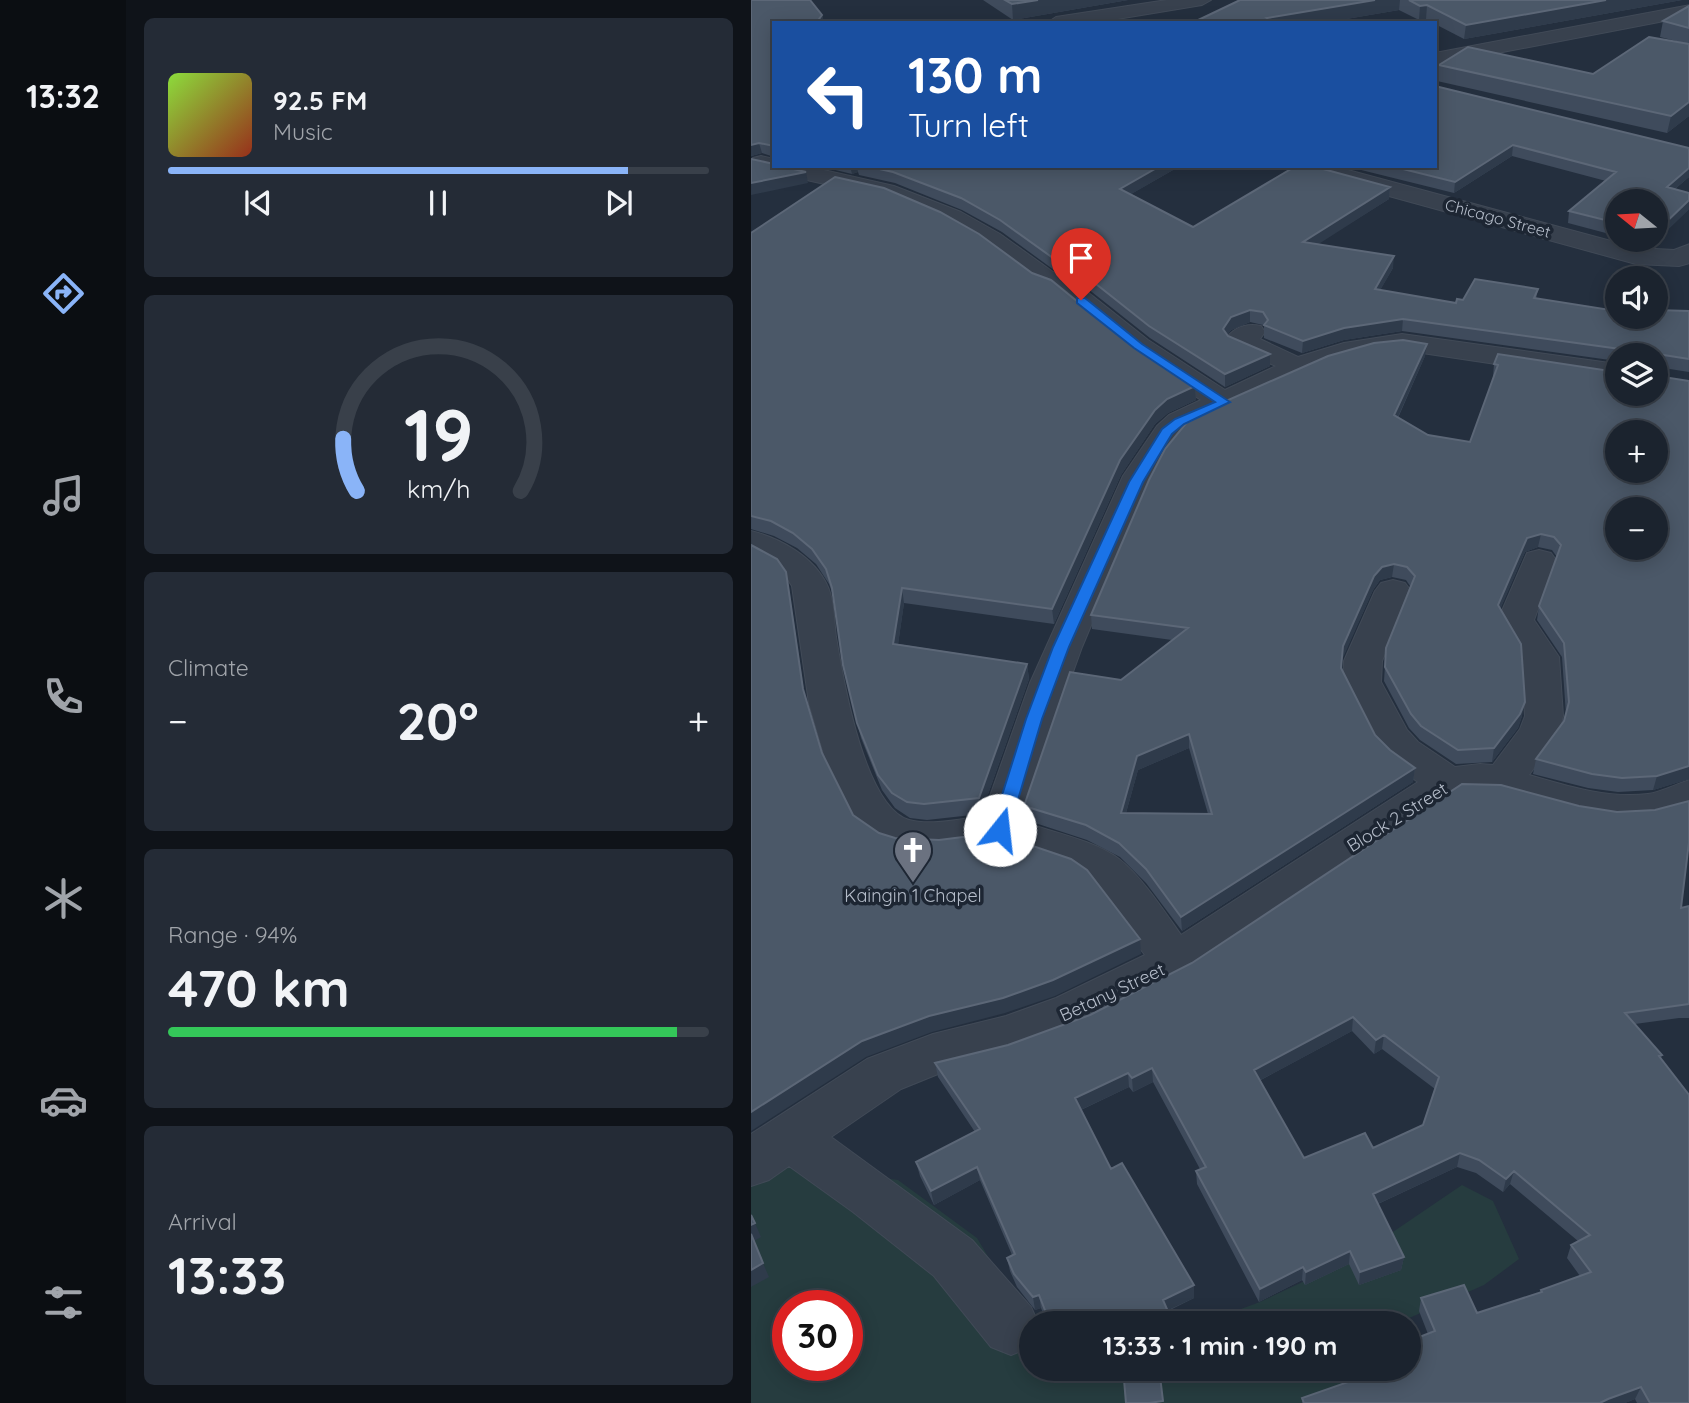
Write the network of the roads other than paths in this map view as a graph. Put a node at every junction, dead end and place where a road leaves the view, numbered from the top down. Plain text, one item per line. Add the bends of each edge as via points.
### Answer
1 (1091, 0) edge
2 (1202, 0) edge
3 (1689, 10) edge
4 (1112, 14) junction
5 (1068, 21) edge
6 (1141, 21) edge
7 (1583, 32) junction
8 (1636, 42) edge
9 (1437, 59) edge
10 (761, 163) edge
11 (772, 165) edge
12 (783, 168) edge
13 (1313, 168) edge
14 (1689, 251) edge
15 (1251, 332) dead end
16 (1301, 366) junction
17 (1605, 371) edge
18 (1224, 402) junction
19 (751, 541) edge
20 (1539, 561) dead end
21 (1393, 591) dead end
22 (1502, 782) junction
23 (1448, 783) junction
24 (1689, 796) edge
25 (1000, 830) junction
26 (1175, 962) junction
27 (770, 1150) edge
28 (1011, 1327) dead end

1 - 4 street
2 - 4 street
3 - 7 street
4 - 5 street
4 - 6 street
7 - 8 street
7 - 9 street
10 - 11 street
12 - 18 street via 894,193 952,217 1044,278 1062,285 1138,346
13 - 14 street, Chicago Street via 1636,256 1679,258
15 - 16 street via 1239,340
16 - 17 street via 1345,349 1402,342
16 - 18 street
18 - 25 street via 1180,421 1167,432 1136,482 1061,647
19 - 25 street via 795,565 810,586 828,703 848,768 873,817 899,835 942,837
20 - 22 street via 1516,621 1540,657 1544,716 1539,733
21 - 23 street via 1363,661 1362,682 1390,737
22 - 23 street, Block 2 Street via 1480,778
22 - 24 street, Block 2 Street via 1618,809 1647,810
23 - 26 street, Block 2 Street
25 - 26 street, Betany Street via 1105,871
26 - 27 street, Betany Street via 1073,1012 884,1074
27 - 28 street via 872,1195 953,1258

